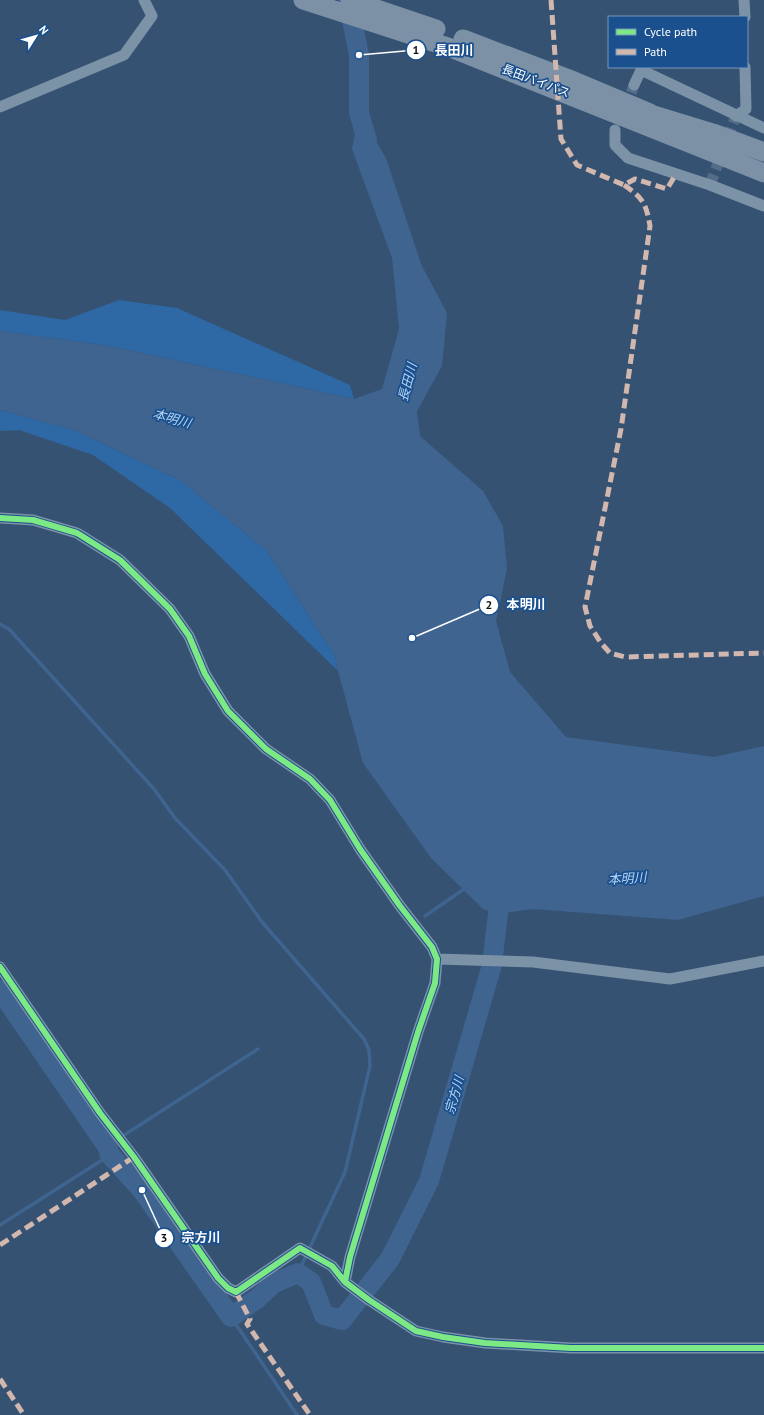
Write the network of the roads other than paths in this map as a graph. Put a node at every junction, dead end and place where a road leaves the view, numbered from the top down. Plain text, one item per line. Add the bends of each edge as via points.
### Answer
1 (144, 0) edge
2 (303, 0) edge
3 (350, 0) edge
4 (744, 0) edge
5 (745, 16) edge
6 (745, 68) edge
7 (634, 85) tunnel mouth
8 (573, 88) junction
9 (0, 107) edge
10 (736, 116) junction
11 (652, 121) junction
12 (764, 128) edge
13 (616, 130) dead end
14 (764, 152) edge
15 (764, 164) edge
16 (764, 173) edge
17 (764, 185) edge
18 (764, 206) edge
19 (0, 518) edge
20 (437, 959) junction
21 (764, 961) edge
22 (0, 967) edge
23 (345, 1282) junction
24 (764, 1348) edge

1 - 9 street via 152,16 124,55
2 - 8 highway, 長田バイパス
3 - 8 highway, 長田バイパス via 384,10
4 - 5 street
6 - 10 street via 746,109
7 - 10 street via 641,70
8 - 11 highway, 長田バイパス
10 - 12 street
11 - 14 highway
11 - 15 highway, 長田バイパス
11 - 16 highway, 長田バイパス
11 - 17 highway via 726,170
13 - 18 street via 615,145 628,158
19 - 20 street via 33,520 77,533 120,560 170,609 189,636 205,674 228,710 266,749 310,779 330,800 360,849 432,947
20 - 21 street via 533,962 670,979
20 - 23 street via 435,983 352,1250
22 - 23 street via 100,1113 134,1157 218,1278 228,1288 236,1292 300,1248 332,1266
23 - 24 street via 416,1331 443,1337 485,1343 571,1348

